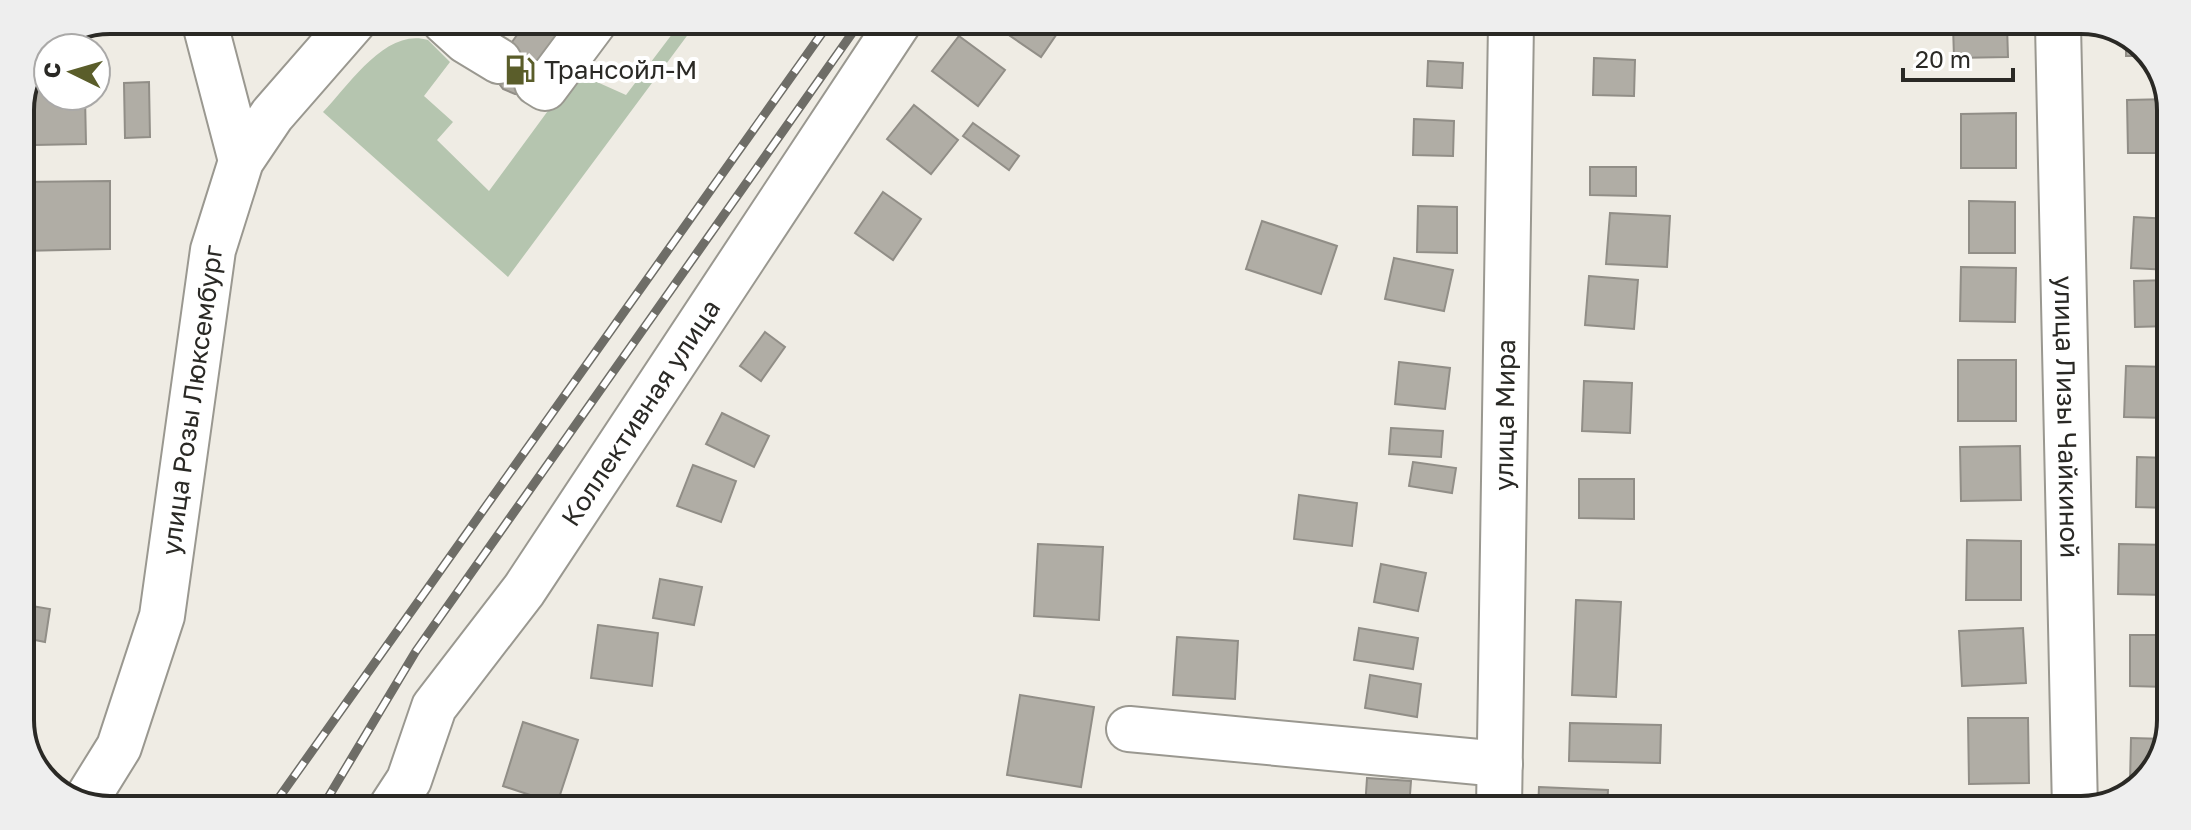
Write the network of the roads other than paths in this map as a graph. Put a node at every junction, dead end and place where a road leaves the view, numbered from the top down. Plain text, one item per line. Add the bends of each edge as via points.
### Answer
1 (208, 34) edge
2 (343, 34) edge
3 (458, 34) edge
4 (585, 34) edge
5 (891, 34) edge
6 (1511, 34) edge
7 (2058, 34) edge
8 (499, 61) dead end
9 (537, 83) dead end
10 (241, 161) junction
11 (1129, 729) dead end
12 (1500, 764) junction
13 (90, 793) edge
14 (399, 796) edge
15 (1499, 796) edge
16 (2075, 796) edge

1 - 10 street
2 - 10 street, улица Розы Люксембург via 272,115
3 - 8 street
4 - 9 street via 545,88
5 - 14 street, Коллективная улица via 524,590 434,707
6 - 12 street, улица Мира
7 - 16 street, улица Лизы Чайкиной
10 - 13 street, улица Розы Люксембург via 213,250 162,616 119,747
11 - 12 street
12 - 15 street, улица Мира

